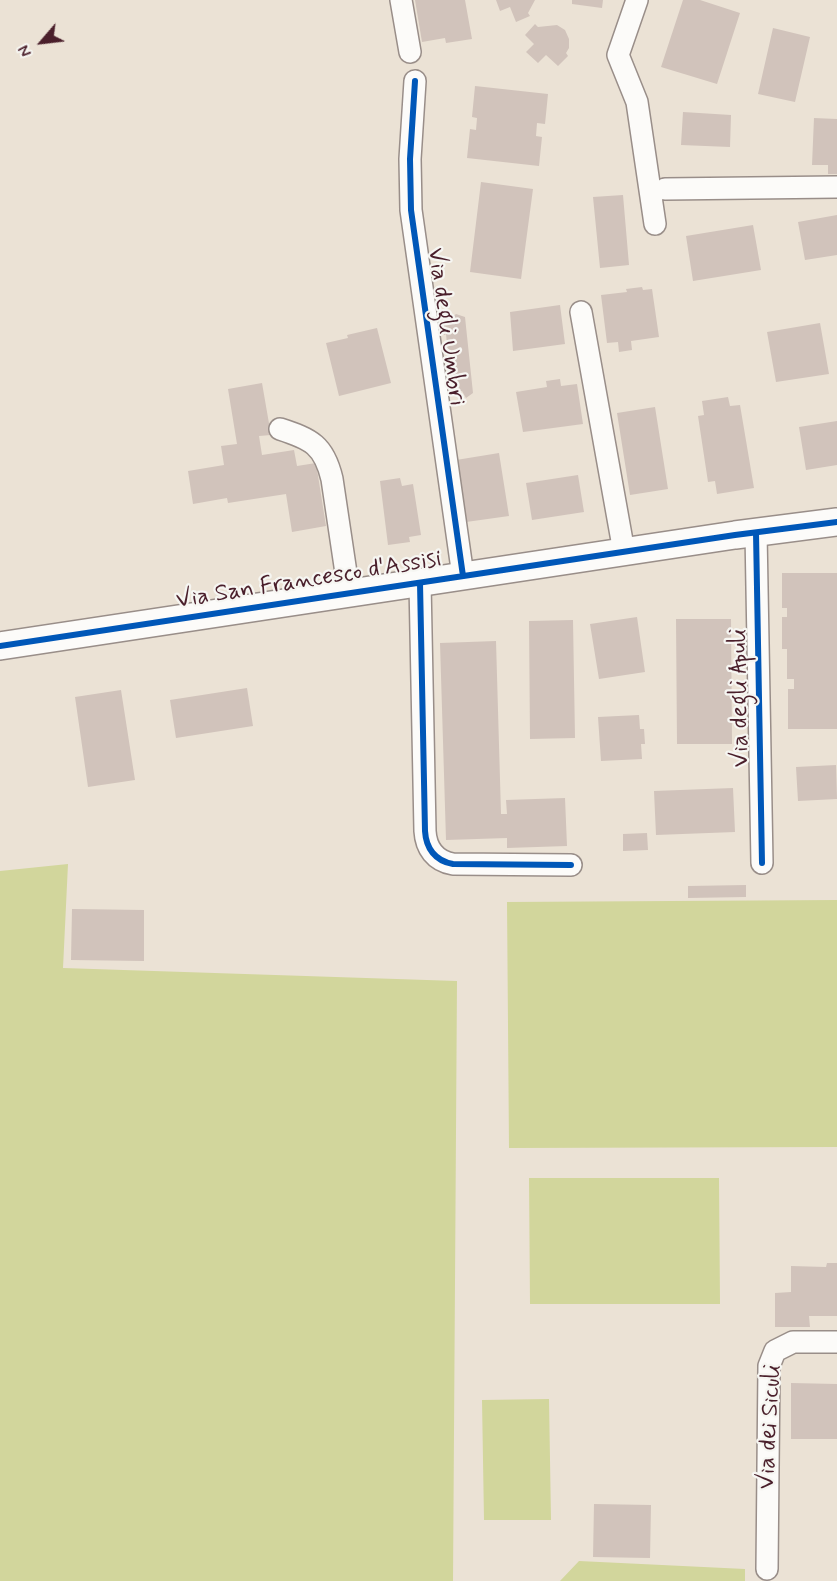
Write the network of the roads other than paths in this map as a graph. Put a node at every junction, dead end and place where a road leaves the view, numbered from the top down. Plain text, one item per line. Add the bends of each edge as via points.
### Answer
1 (401, 0) edge
2 (637, 0) edge
3 (410, 52) dead end
4 (415, 81) dead end
5 (837, 187) edge
6 (665, 189) dead end
7 (655, 224) dead end
8 (581, 312) dead end
9 (280, 429) dead end
10 (837, 522) edge
11 (756, 533) junction
12 (624, 552) junction
13 (463, 576) junction
14 (420, 583) junction
15 (349, 593) junction
16 (0, 646) edge
17 (762, 863) dead end
18 (571, 865) dead end
19 (837, 1342) edge
20 (766, 1569) dead end

1 - 3 street
2 - 7 street via 618,55 636,102
4 - 13 street, Via degli Umbri via 411,210
5 - 6 street
8 - 12 street
9 - 15 street via 308,439 327,461
10 - 11 street, Via San Francesco d'Assisi
11 - 12 street, Via San Francesco d'Assisi
11 - 17 street, Via degli Apuli
12 - 13 street, Via San Francesco d'Assisi
13 - 14 street, Via San Francesco d'Assisi
14 - 15 street, Via San Francesco d'Assisi
14 - 18 street via 425,831 429,849 440,860 453,864
15 - 16 street, Via San Francesco d'Assisi
19 - 20 street, Via dei Siculi via 793,1342 775,1350 769,1366

